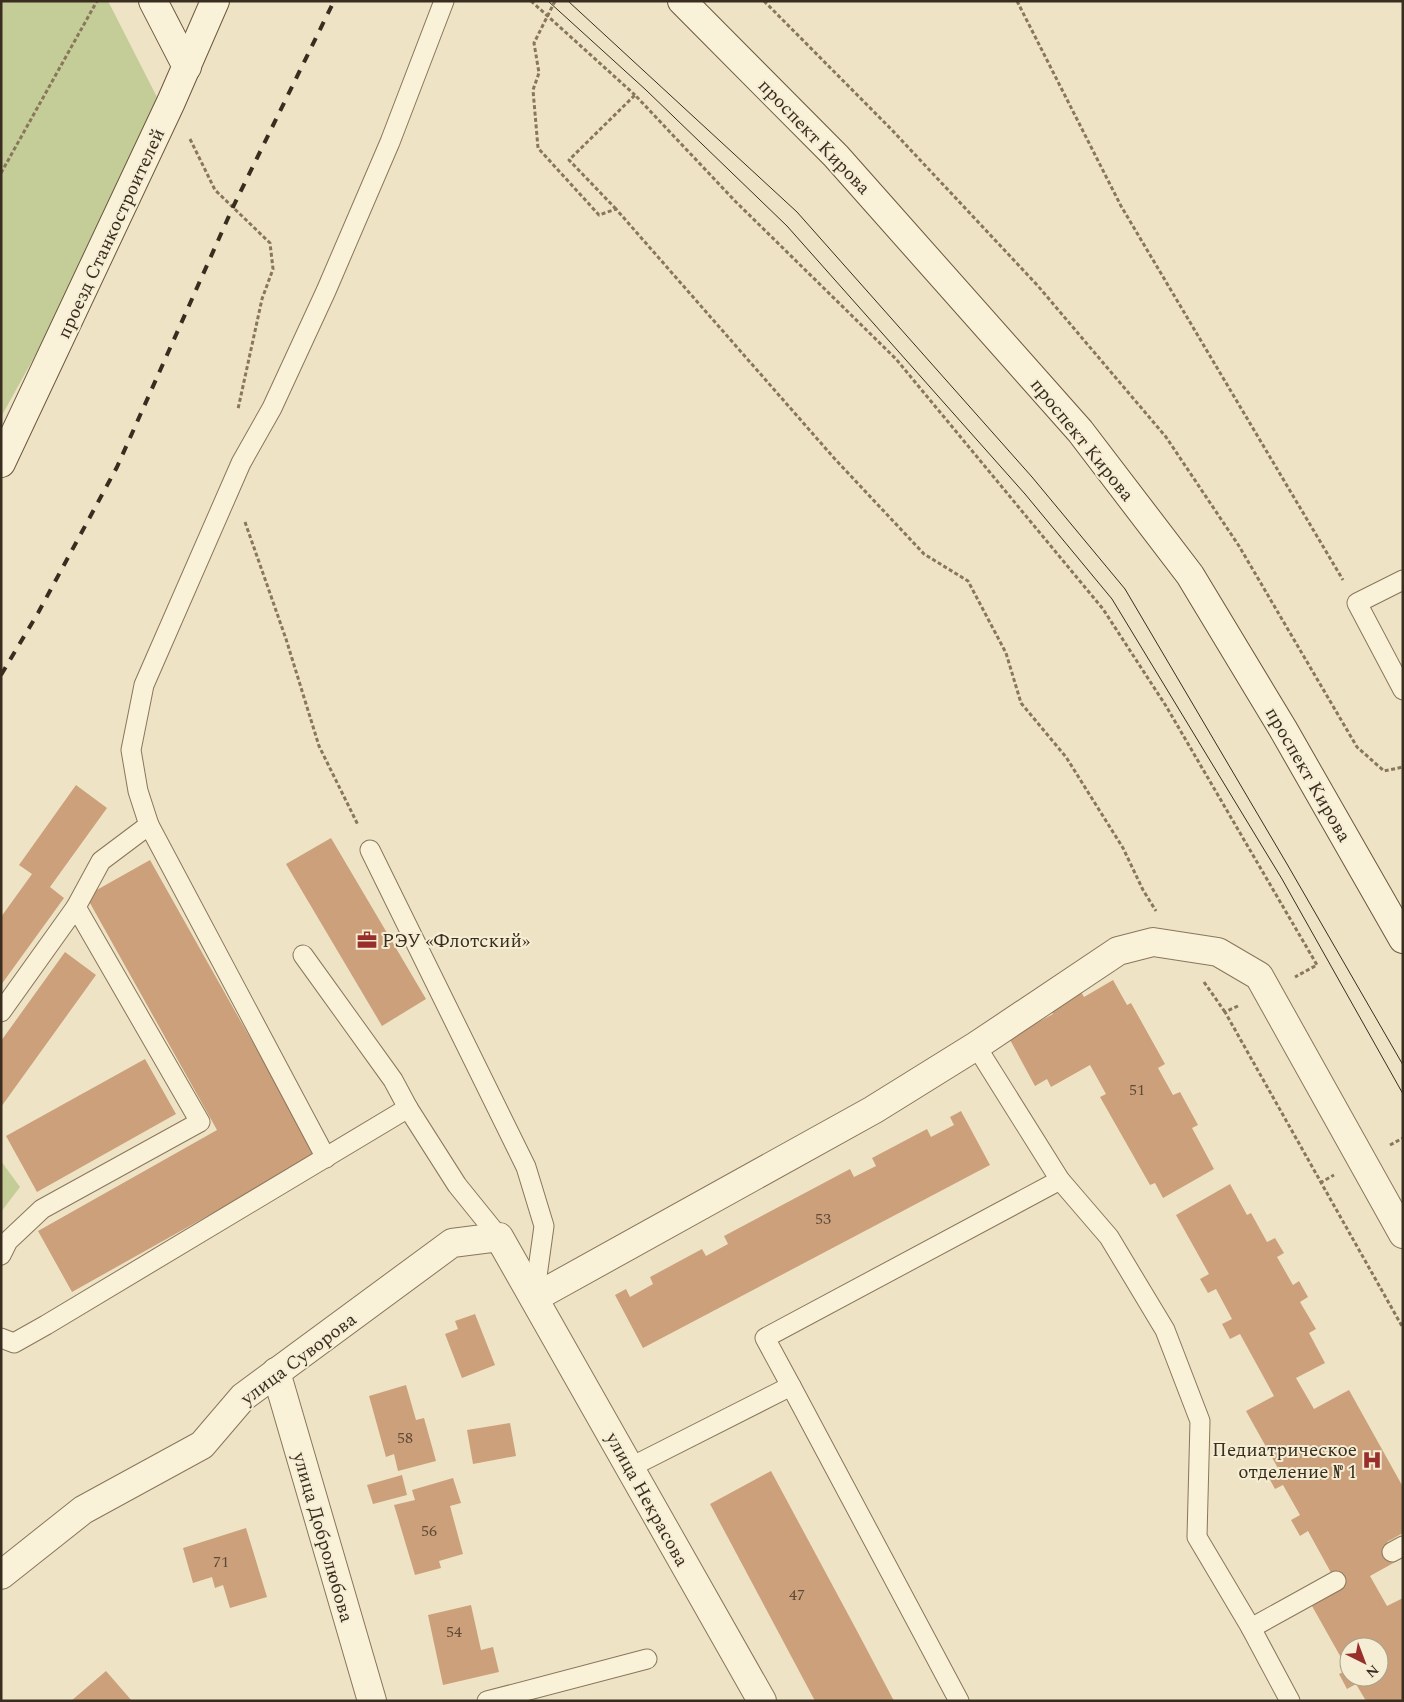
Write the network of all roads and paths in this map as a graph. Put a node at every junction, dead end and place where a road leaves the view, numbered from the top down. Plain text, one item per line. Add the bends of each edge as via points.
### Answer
1 (97, 1) edge
2 (153, 1) edge
3 (215, 1) edge
4 (444, 1) edge
5 (531, 1) edge
6 (555, 1) edge
7 (682, 1) edge
8 (764, 1) edge
9 (1017, 1) edge
10 (187, 67) junction
11 (635, 95) junction
12 (1, 173) edge
13 (616, 209) junction
14 (1, 463) edge
15 (1403, 580) edge
16 (1357, 603) junction
17 (1403, 690) edge
18 (1403, 767) edge
19 (149, 825) junction
20 (370, 850) dead end
21 (76, 907) junction
22 (1403, 939) edge
23 (1177, 946) junction
24 (303, 954) dead end
25 (1268, 991) junction
26 (1, 1012) edge
27 (976, 1046) junction
28 (408, 1108) junction
29 (326, 1158) junction
30 (1060, 1180) junction
31 (1403, 1234) edge
32 (499, 1237) junction
33 (1, 1255) edge
34 (534, 1298) junction
35 (1403, 1328) edge
36 (1, 1338) edge
37 (276, 1372) junction
38 (791, 1386) junction
39 (631, 1467) junction
40 (1, 1575) edge
41 (1336, 1582) dead end
42 (1251, 1628) junction
43 (647, 1658) dead end
44 (372, 1701) edge
45 (488, 1701) edge
46 (762, 1701) edge
47 (959, 1701) edge
48 (1290, 1701) edge

1 - 12 path
2 - 10 street
3 - 10 street, проезд Станкостроителей
4 - 19 lane via 390,142 329,282 272,408 241,463 144,685 131,750 138,791
5 - 11 path, bridge
6 - 13 path via 534,43 539,73 533,90 538,148 599,215
7 - 22 street, проспект Кирова via 836,156 1080,431 1190,575
8 - 18 path via 892,130 1038,286 1166,437 1239,546 1357,747 1384,771
9 - 16 path via 1121,206
10 - 14 street, проезд Станкостроителей
11 - 13 path via 568,160
11 - 25 path via 735,201 896,359 1103,609 1166,706 1317,965
13 - 23 path via 924,554 968,581 1006,653 1021,703 1066,757 1123,848 1143,890
15 - 16 lane
16 - 17 lane
19 - 21 lane via 101,860
19 - 29 lane
20 - 34 lane via 526,1167 544,1226
21 - 26 lane
21 - 33 lane via 200,1122 42,1208 8,1241
23 - 25 street via 1218,952 1259,976
23 - 27 street via 1153,942 1118,950
24 - 28 lane via 393,1080
25 - 31 street
25 - 35 path via 1225,1012
27 - 30 lane
27 - 34 street via 873,1110
28 - 29 lane
28 - 32 lane via 457,1185
29 - 36 lane via 46,1325 14,1342
30 - 38 lane via 765,1338
30 - 42 lane via 1109,1237 1165,1330 1200,1421 1197,1537
32 - 34 street
32 - 37 street, улица Суворова via 452,1243
34 - 39 street, улица Некрасова
37 - 40 street, улица Суворова via 243,1397 202,1445 83,1510
37 - 44 street, улица Добролюбова
38 - 39 lane
38 - 47 lane
39 - 46 street, улица Некрасова
41 - 42 lane
42 - 48 lane
43 - 45 lane

